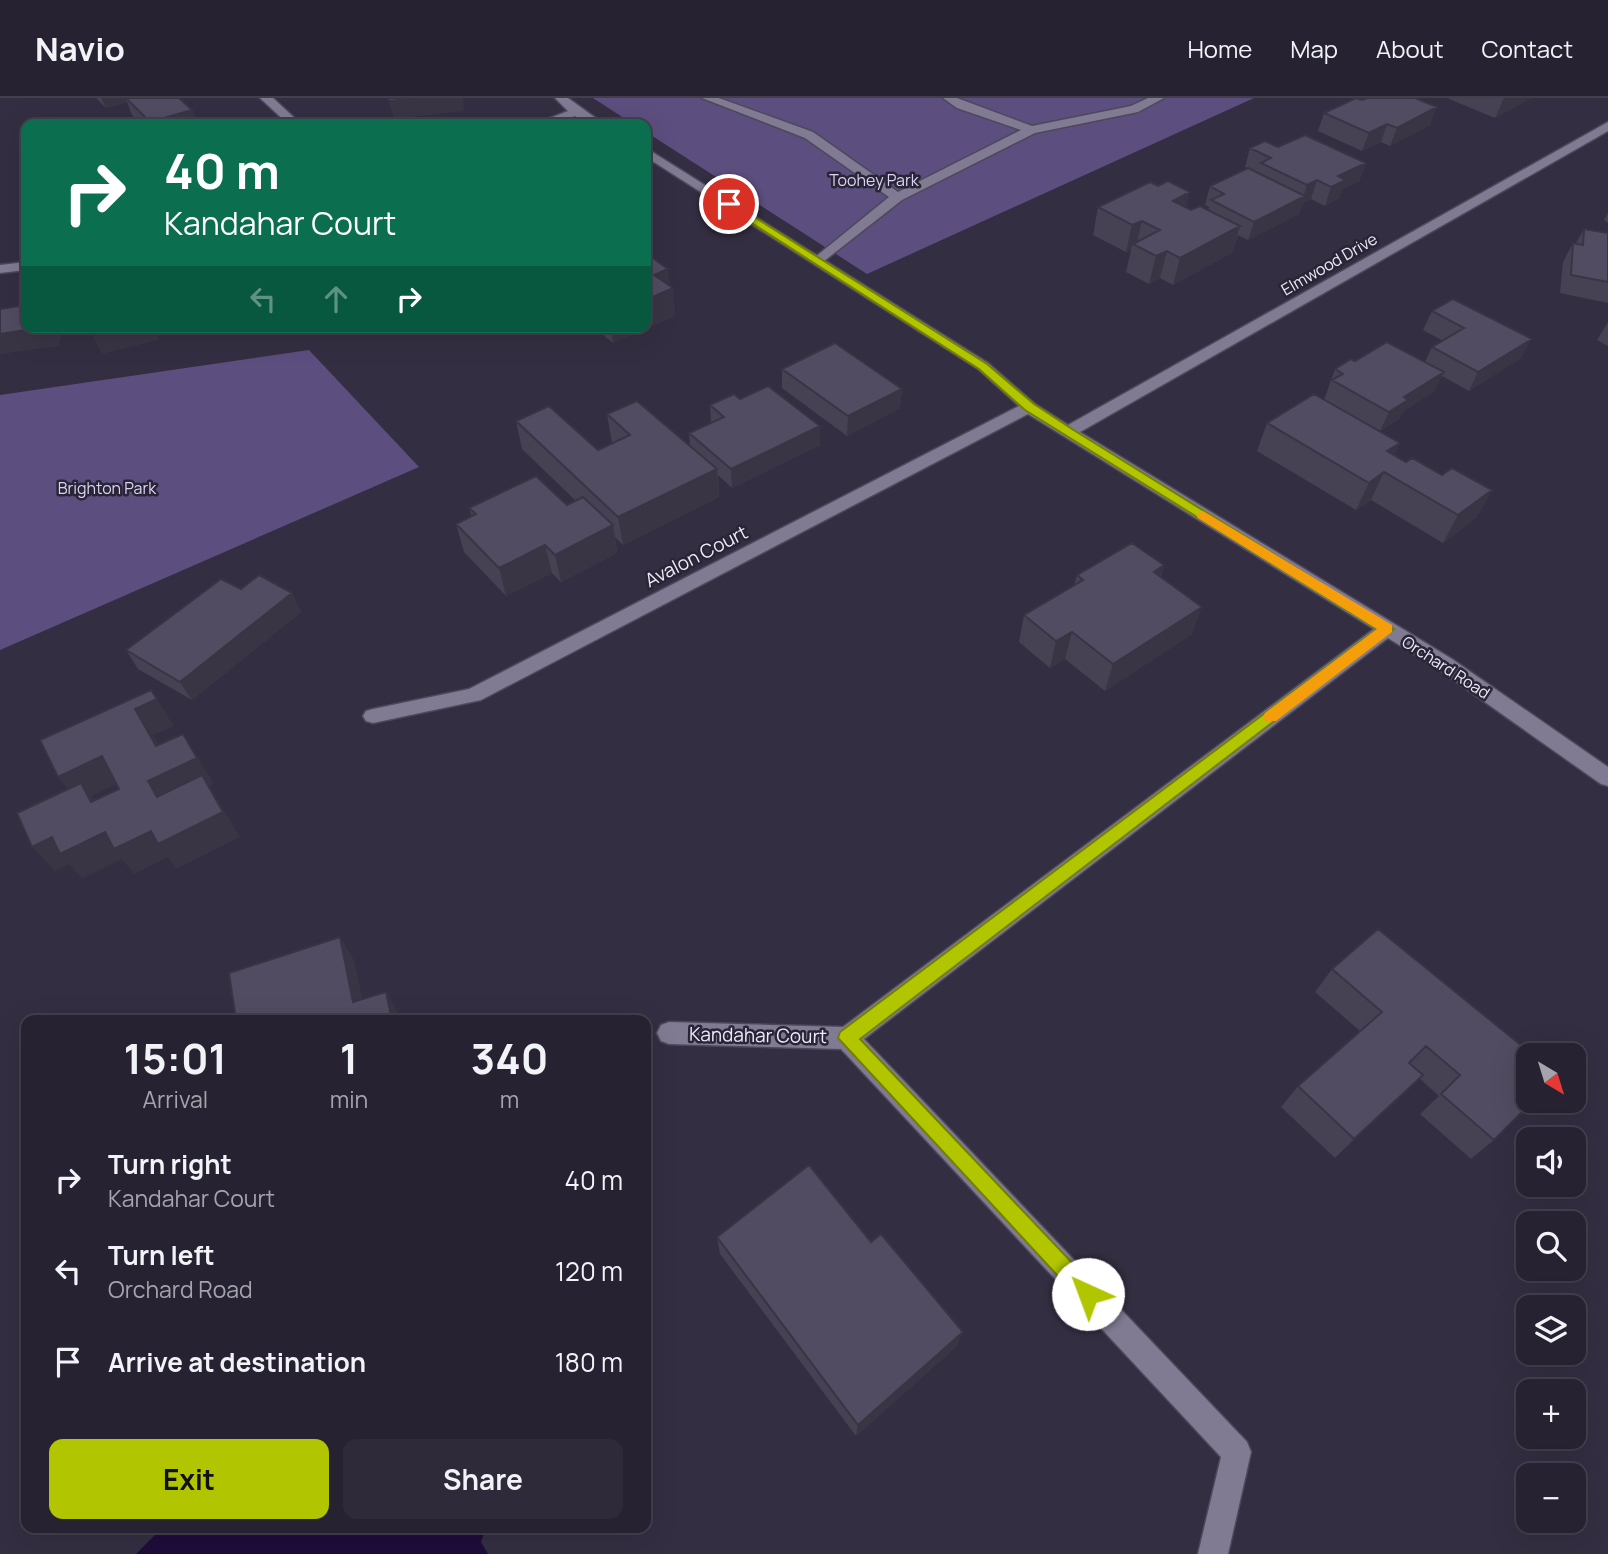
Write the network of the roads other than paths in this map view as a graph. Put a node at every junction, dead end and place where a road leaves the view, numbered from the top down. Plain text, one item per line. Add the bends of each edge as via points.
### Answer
1 (266, 98) edge
2 (561, 98) edge
3 (708, 98) edge
4 (949, 98) edge
5 (1158, 98) edge
6 (576, 112) junction
7 (289, 119) edge
8 (556, 119) edge
9 (589, 119) edge
10 (1608, 126) edge
11 (1031, 130) junction
12 (651, 155) edge
13 (897, 197) junction
14 (819, 261) junction
15 (21, 267) edge
16 (0, 269) edge
17 (1029, 407) junction
18 (1068, 432) junction
19 (1387, 629) junction
20 (373, 716) dead end
21 (1608, 778) edge
22 (669, 1033) dead end
23 (847, 1038) junction
24 (1213, 1554) edge

1 - 7 street
2 - 6 street
3 - 13 street via 809,135
4 - 11 street
5 - 11 street via 1134,109 1088,113
6 - 8 street
6 - 9 street
10 - 18 street, Elmwood Drive
11 - 13 street
12 - 14 street, Orchard Road
13 - 14 street
14 - 17 street, Orchard Road via 983,366
15 - 16 street
17 - 18 street, Orchard Road
17 - 20 street, Avalon Court via 474,695
18 - 19 street, Orchard Road
19 - 21 street, Orchard Road
19 - 23 street, Kandahar Court
22 - 23 street, Kandahar Court
23 - 24 street, Kandahar Court via 1237,1452

